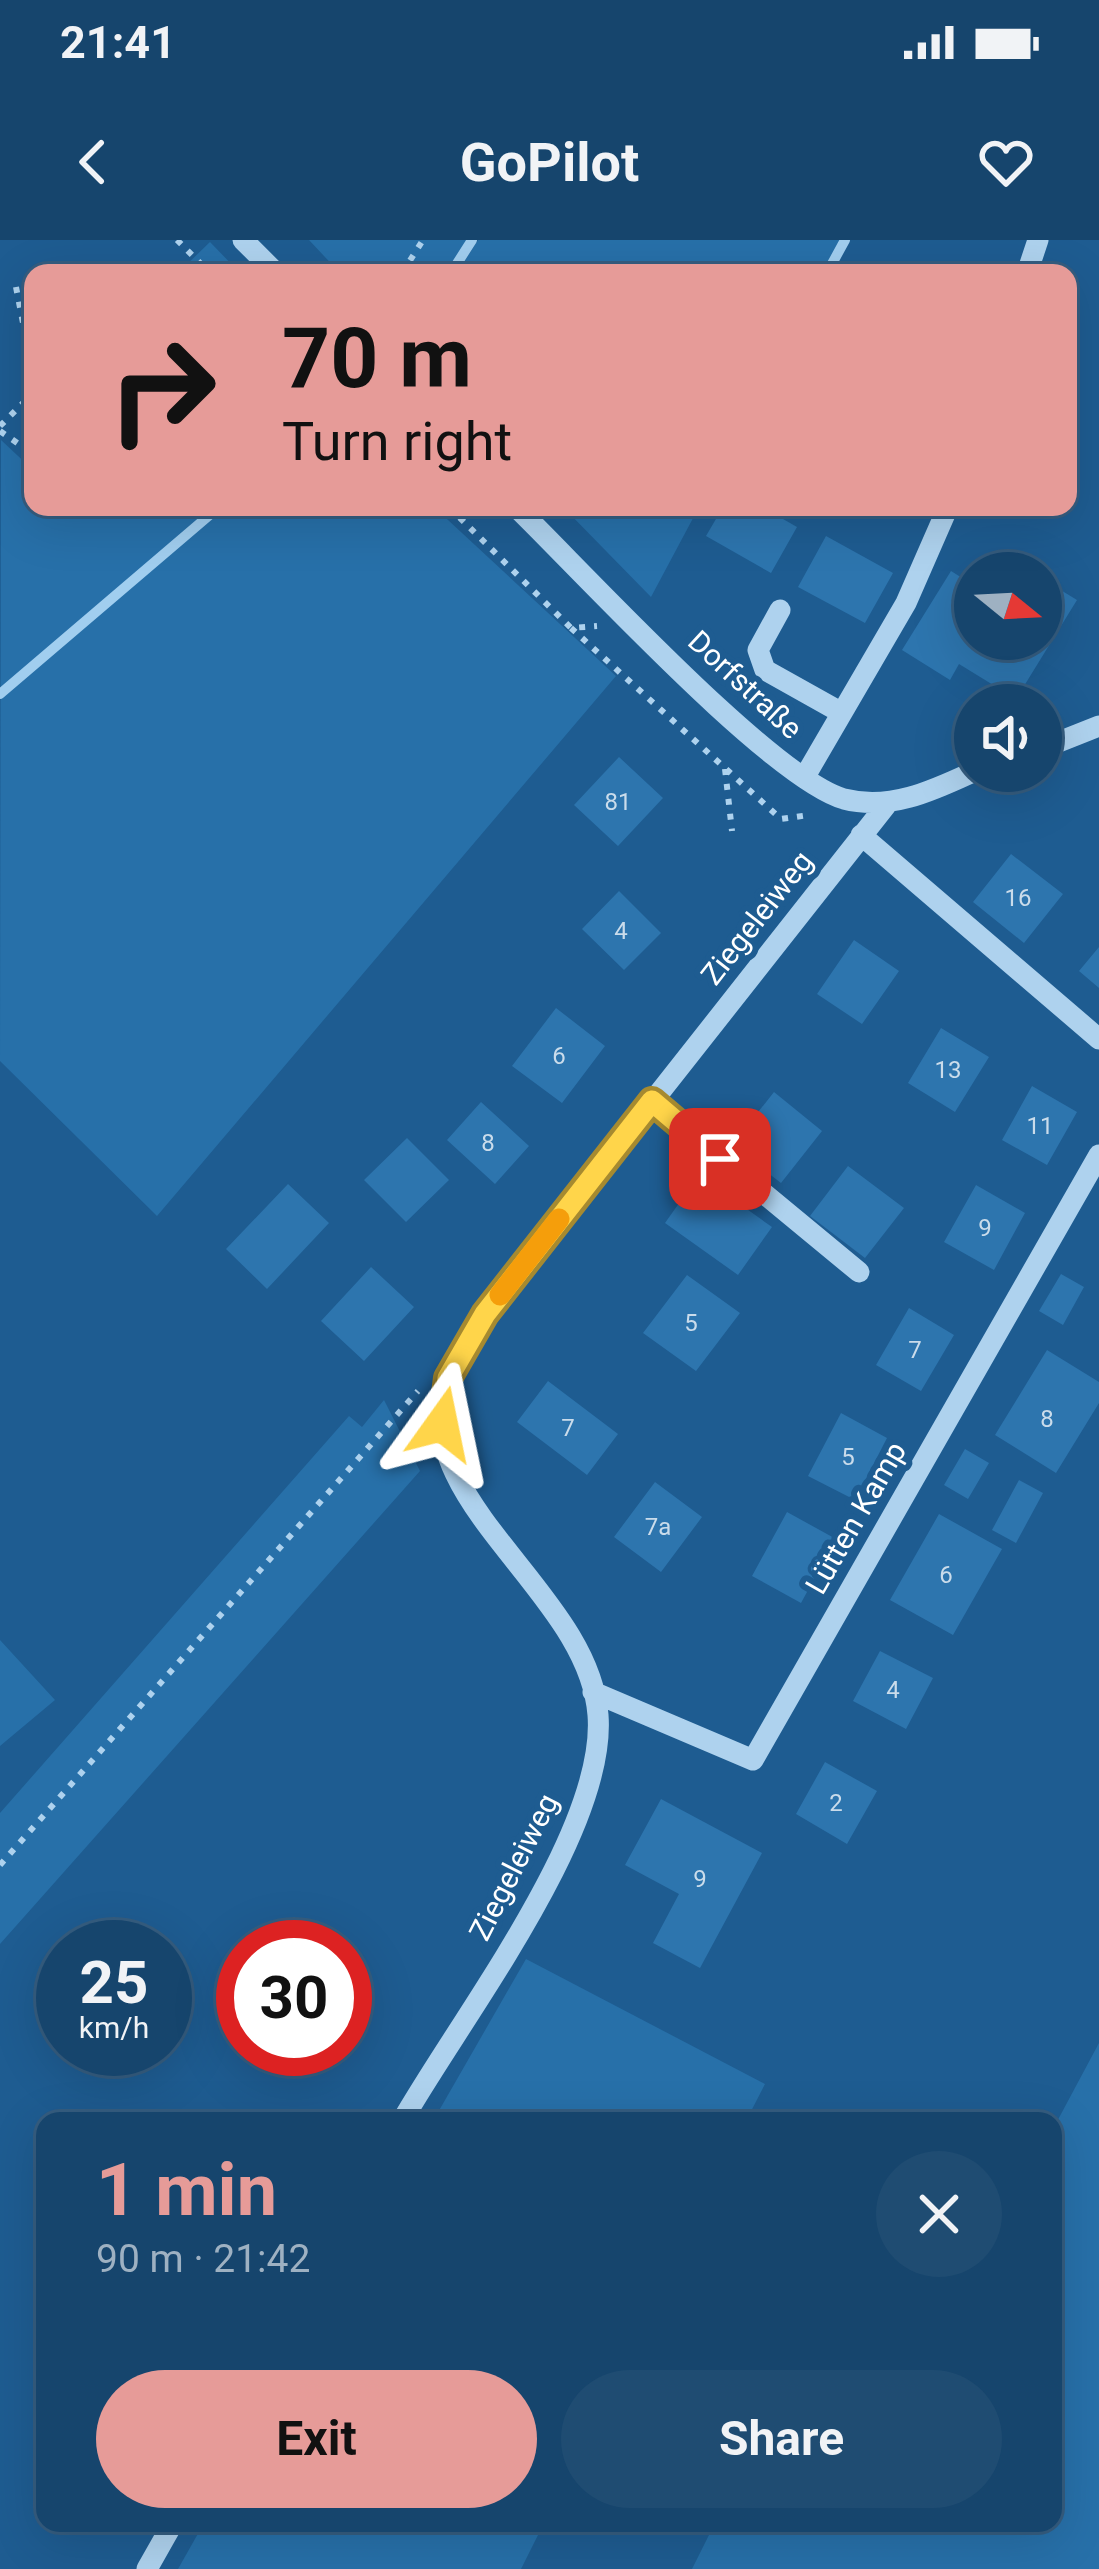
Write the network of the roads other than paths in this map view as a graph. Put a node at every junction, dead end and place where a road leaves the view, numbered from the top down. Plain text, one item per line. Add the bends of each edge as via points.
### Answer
1 (243, 240) edge
2 (267, 264) edge
3 (525, 516) edge
4 (945, 516) edge
5 (780, 610) dead end
6 (842, 713) junction
7 (1099, 726) edge
8 (1062, 741) edge
9 (804, 778) junction
10 (954, 779) edge
11 (887, 804) junction
12 (861, 835) junction
13 (1099, 1039) edge
14 (652, 1101) junction
15 (1099, 1155) edge
16 (859, 1272) dead end
17 (593, 1692) junction
18 (407, 2112) edge
19 (168, 2532) edge
20 (147, 2569) edge

1 - 2 street
3 - 9 street, Dorfstraße
4 - 6 street via 933,553
5 - 6 street via 758,650 765,670
6 - 9 street
7 - 8 street
9 - 11 street, Dorfstraße via 842,798
10 - 11 street
11 - 12 street, Ziegeleiweg
12 - 13 street
12 - 14 street, Ziegeleiweg
14 - 16 street
14 - 17 street, Ziegeleiweg via 485,1314 448,1378 442,1424 446,1458 462,1490 553,1603
15 - 17 street, Lütten Kamp via 753,1760
17 - 18 street, Ziegeleiweg via 596,1761 574,1827
19 - 20 street

